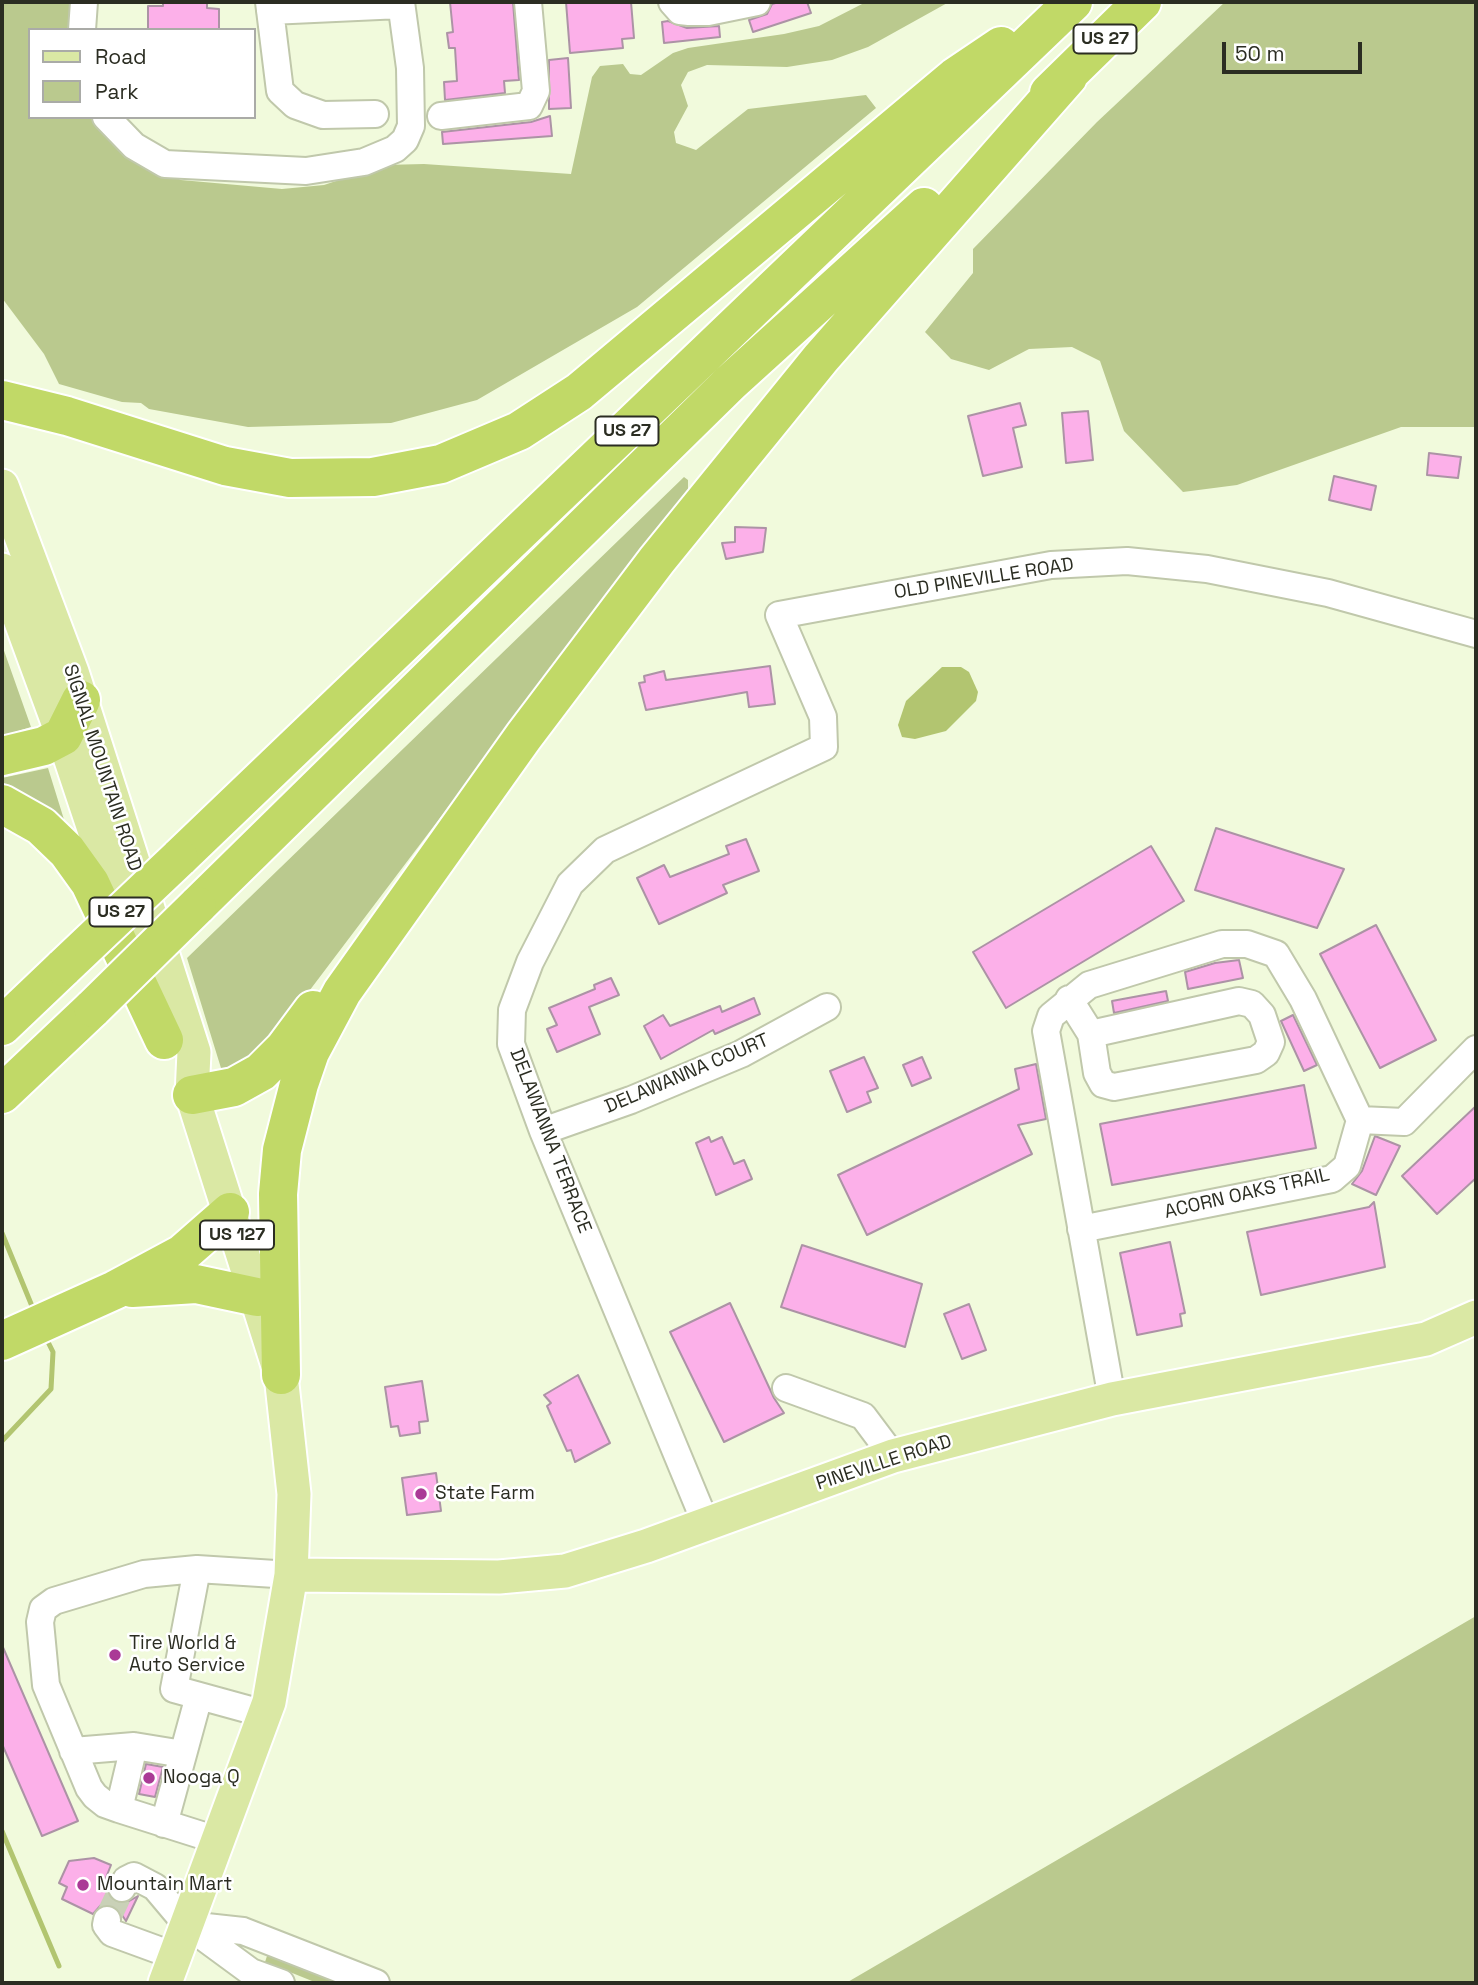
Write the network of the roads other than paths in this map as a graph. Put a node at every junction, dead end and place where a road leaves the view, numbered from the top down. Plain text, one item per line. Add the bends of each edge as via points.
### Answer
1 (83, 2) edge
2 (528, 2) edge
3 (672, 2) edge
4 (757, 2) edge
5 (1067, 2) edge
6 (1073, 2) edge
7 (1142, 2) edge
8 (401, 3) edge
9 (270, 6) edge
10 (82, 28) edge
11 (1068, 76) junction
12 (375, 114) dead end
13 (441, 116) dead end
14 (108, 119) edge
15 (2, 400) edge
16 (2, 486) edge
17 (2, 570) edge
18 (779, 615) joint
19 (1476, 634) edge
20 (81, 700) junction
21 (63, 736) junction
22 (2, 756) edge
23 (2, 804) edge
24 (459, 825) junction
25 (1069, 999) junction
26 (827, 1007) dead end
27 (2, 1026) edge
28 (1091, 1034) junction
29 (164, 1040) junction
30 (1476, 1049) edge
31 (2, 1094) edge
32 (192, 1095) junction
33 (1360, 1120) junction
34 (543, 1131) junction
35 (230, 1212) junction
36 (1081, 1229) junction
37 (116, 1290) junction
38 (257, 1297) junction
39 (1476, 1317) edge
40 (2, 1341) edge
41 (281, 1375) junction
42 (786, 1388) dead end
43 (1112, 1399) junction
44 (893, 1456) junction
45 (706, 1524) junction
46 (197, 1569) junction
47 (292, 1575) junction
48 (199, 1696) junction
49 (265, 1714) junction
50 (134, 1746) junction
51 (73, 1751) junction
52 (183, 1754) junction
53 (119, 1809) junction
54 (164, 1824) junction
55 (220, 1841) junction
56 (122, 1888) dead end
57 (107, 1920) dead end
58 (187, 1925) junction
59 (170, 1969) edge
60 (281, 1983) edge
61 (376, 1983) edge

1 - 10 street
2 - 13 street via 536,91 529,106
3 - 4 street via 680,11 708,12
5 - 15 highway via 955,77 579,392 546,416 441,464 373,477 290,478 225,466
6 - 27 highway, US 27, bridge
7 - 11 highway, US 27
8 - 9 street
8 - 14 street via 412,112 405,140 364,162 326,170 165,164 134,146
9 - 12 street via 279,91 295,105 323,115
11 - 24 highway via 738,458
11 - 31 highway, US 27, bridge via 730,383
16 - 20 main road, SIGNAL MOUNTAIN ROAD
17 - 21 main road, SIGNAL MOUNTAIN ROAD
18 - 19 street, OLD PINEVILLE ROAD via 1051,565 1127,561 1206,569 1328,593
18 - 34 street, DELAWANNA TERRACE via 823,717 824,747 605,850 570,884 530,962 512,1010 511,1044
20 - 21 highway
20 - 32 main road, SIGNAL MOUNTAIN ROAD via 194,1052
21 - 22 highway via 44,746
21 - 29 main road, SIGNAL MOUNTAIN ROAD
23 - 29 highway via 41,826 90,883
24 - 32 highway via 273,1062 234,1087
24 - 41 highway via 342,992 299,1084 278,1194
25 - 28 street
25 - 33 street via 1089,985 1222,944 1247,944 1276,954 1303,999
25 - 36 street via 1051,1017 1046,1031
26 - 34 street, DELAWANNA COURT via 741,1055
28 - 28 street via 1097,1073 1103,1084 1114,1087 1256,1060 1271,1042 1262,1015 1252,1004 1240,1001
29 - 32 main road, US 127
30 - 33 street via 1405,1122
32 - 35 main road, SIGNAL MOUNTAIN ROAD / US 127
33 - 36 street, ACORN OAKS TRAIL via 1347,1166 1332,1179
34 - 45 street, DELAWANNA TERRACE
35 - 37 highway via 181,1254
35 - 38 main road, SIGNAL MOUNTAIN ROAD / US 127
36 - 43 street
37 - 38 highway via 196,1284
37 - 40 highway
38 - 41 main road, SIGNAL MOUNTAIN ROAD / US 127
39 - 43 main road, PINEVILLE ROAD via 1426,1339
41 - 47 main road, SIGNAL MOUNTAIN ROAD / US 127 via 294,1494
42 - 44 street via 863,1416
43 - 44 main road, PINEVILLE ROAD
44 - 45 main road, PINEVILLE ROAD
45 - 47 main road, PINEVILLE ROAD via 565,1571 499,1577
46 - 47 street
46 - 48 street via 174,1689
46 - 51 street via 144,1574 54,1601 43,1609 40,1622 46,1685
47 - 49 main road, SIGNAL MOUNTAIN ROAD / US 127
48 - 49 street
48 - 52 street
49 - 55 main road, SIGNAL MOUNTAIN ROAD / US 127
50 - 51 street
50 - 52 street
50 - 53 street
51 - 53 street via 95,1796
52 - 54 street
53 - 54 street
54 - 55 street
55 - 58 main road, SIGNAL MOUNTAIN ROAD / US 127
56 - 58 street via 125,1880 134,1877 155,1887
57 - 59 street via 112,1933
58 - 59 main road, SIGNAL MOUNTAIN ROAD / US 127
58 - 60 street via 251,1972
58 - 61 street via 243,1931

